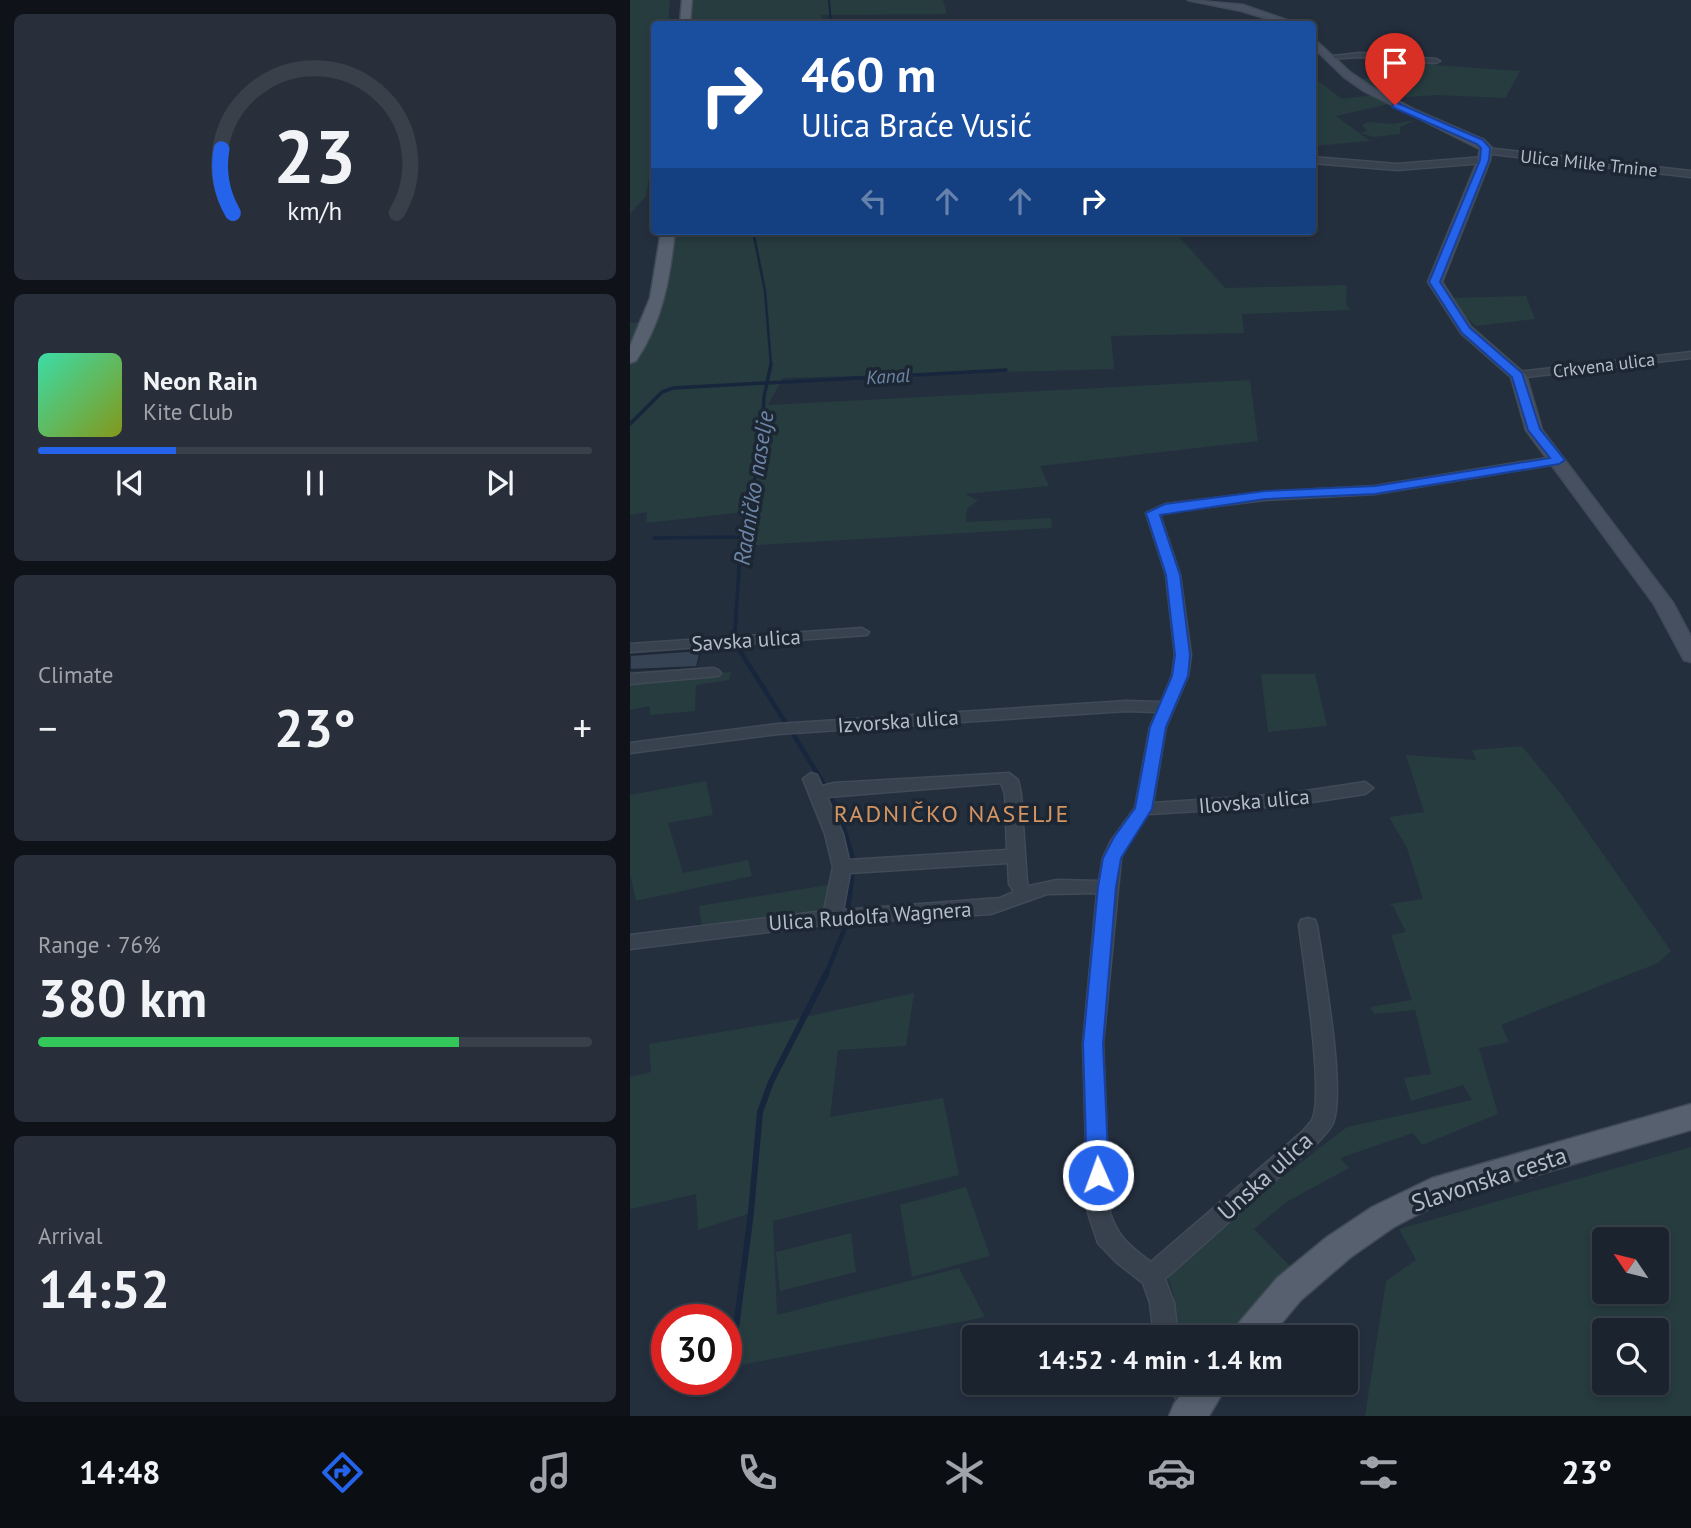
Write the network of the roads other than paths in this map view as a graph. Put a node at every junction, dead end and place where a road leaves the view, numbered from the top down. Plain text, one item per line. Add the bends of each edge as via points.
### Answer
1 (687, 0) edge
2 (1193, 0) edge
3 (685, 21) edge
4 (1284, 21) edge
5 (1316, 45) edge
6 (1327, 57) junction
7 (1436, 61) dead end
8 (1485, 156) junction
9 (1316, 160) edge
10 (1691, 174) edge
11 (668, 235) edge
12 (1691, 355) edge
13 (630, 358) edge
14 (1518, 375) junction
15 (1559, 460) junction
16 (862, 632) dead end
17 (630, 648) edge
18 (1691, 656) edge
19 (713, 673) dead end
20 (630, 679) edge
21 (1167, 707) junction
22 (630, 748) edge
23 (1365, 788) dead end
24 (1143, 809) junction
25 (1014, 856) junction
26 (842, 867) junction
27 (1107, 887) junction
28 (1025, 894) junction
29 (832, 916) junction
30 (1308, 925) dead end
31 (630, 942) edge
32 (1691, 1117) edge
33 (1152, 1276) junction
34 (1165, 1325) edge
35 (1258, 1325) edge

1 - 3 main road
2 - 4 main road
5 - 6 main road
6 - 7 street
6 - 8 main road via 1370,91 1480,142
8 - 9 street, Ulica Milke Trnine via 1397,167
8 - 10 street, Ulica Milke Trnine
8 - 14 main road via 1435,282 1466,330
11 - 13 main road via 660,299
12 - 14 street, Crkvena ulica
14 - 15 main road via 1534,430
15 - 18 main road via 1663,603
15 - 21 street via 1375,490 1265,495 1153,513 1173,575 1183,655
16 - 17 street, Savska ulica
19 - 20 street
21 - 22 street, Izvorska ulica via 778,729
21 - 24 street via 1158,727
23 - 24 street, Ilovska ulica via 1286,800
24 - 27 street via 1112,858
25 - 26 street
25 - 26 street via 1013,794 1010,780 1003,776 834,789 815,786
25 - 28 street via 1018,884
26 - 29 street
27 - 28 street, Ulica Rudolfa Wagnera via 1073,885
27 - 33 street via 1093,1044 1099,1213 1106,1236
28 - 29 street, Ulica Rudolfa Wagnera via 1011,904 990,907
29 - 31 street, Ulica Rudolfa Wagnera
30 - 33 street, Unska ulica via 1325,1072 1323,1121
32 - 35 main road, Slavonska cesta via 1432,1192 1339,1247 1289,1289
33 - 34 street

